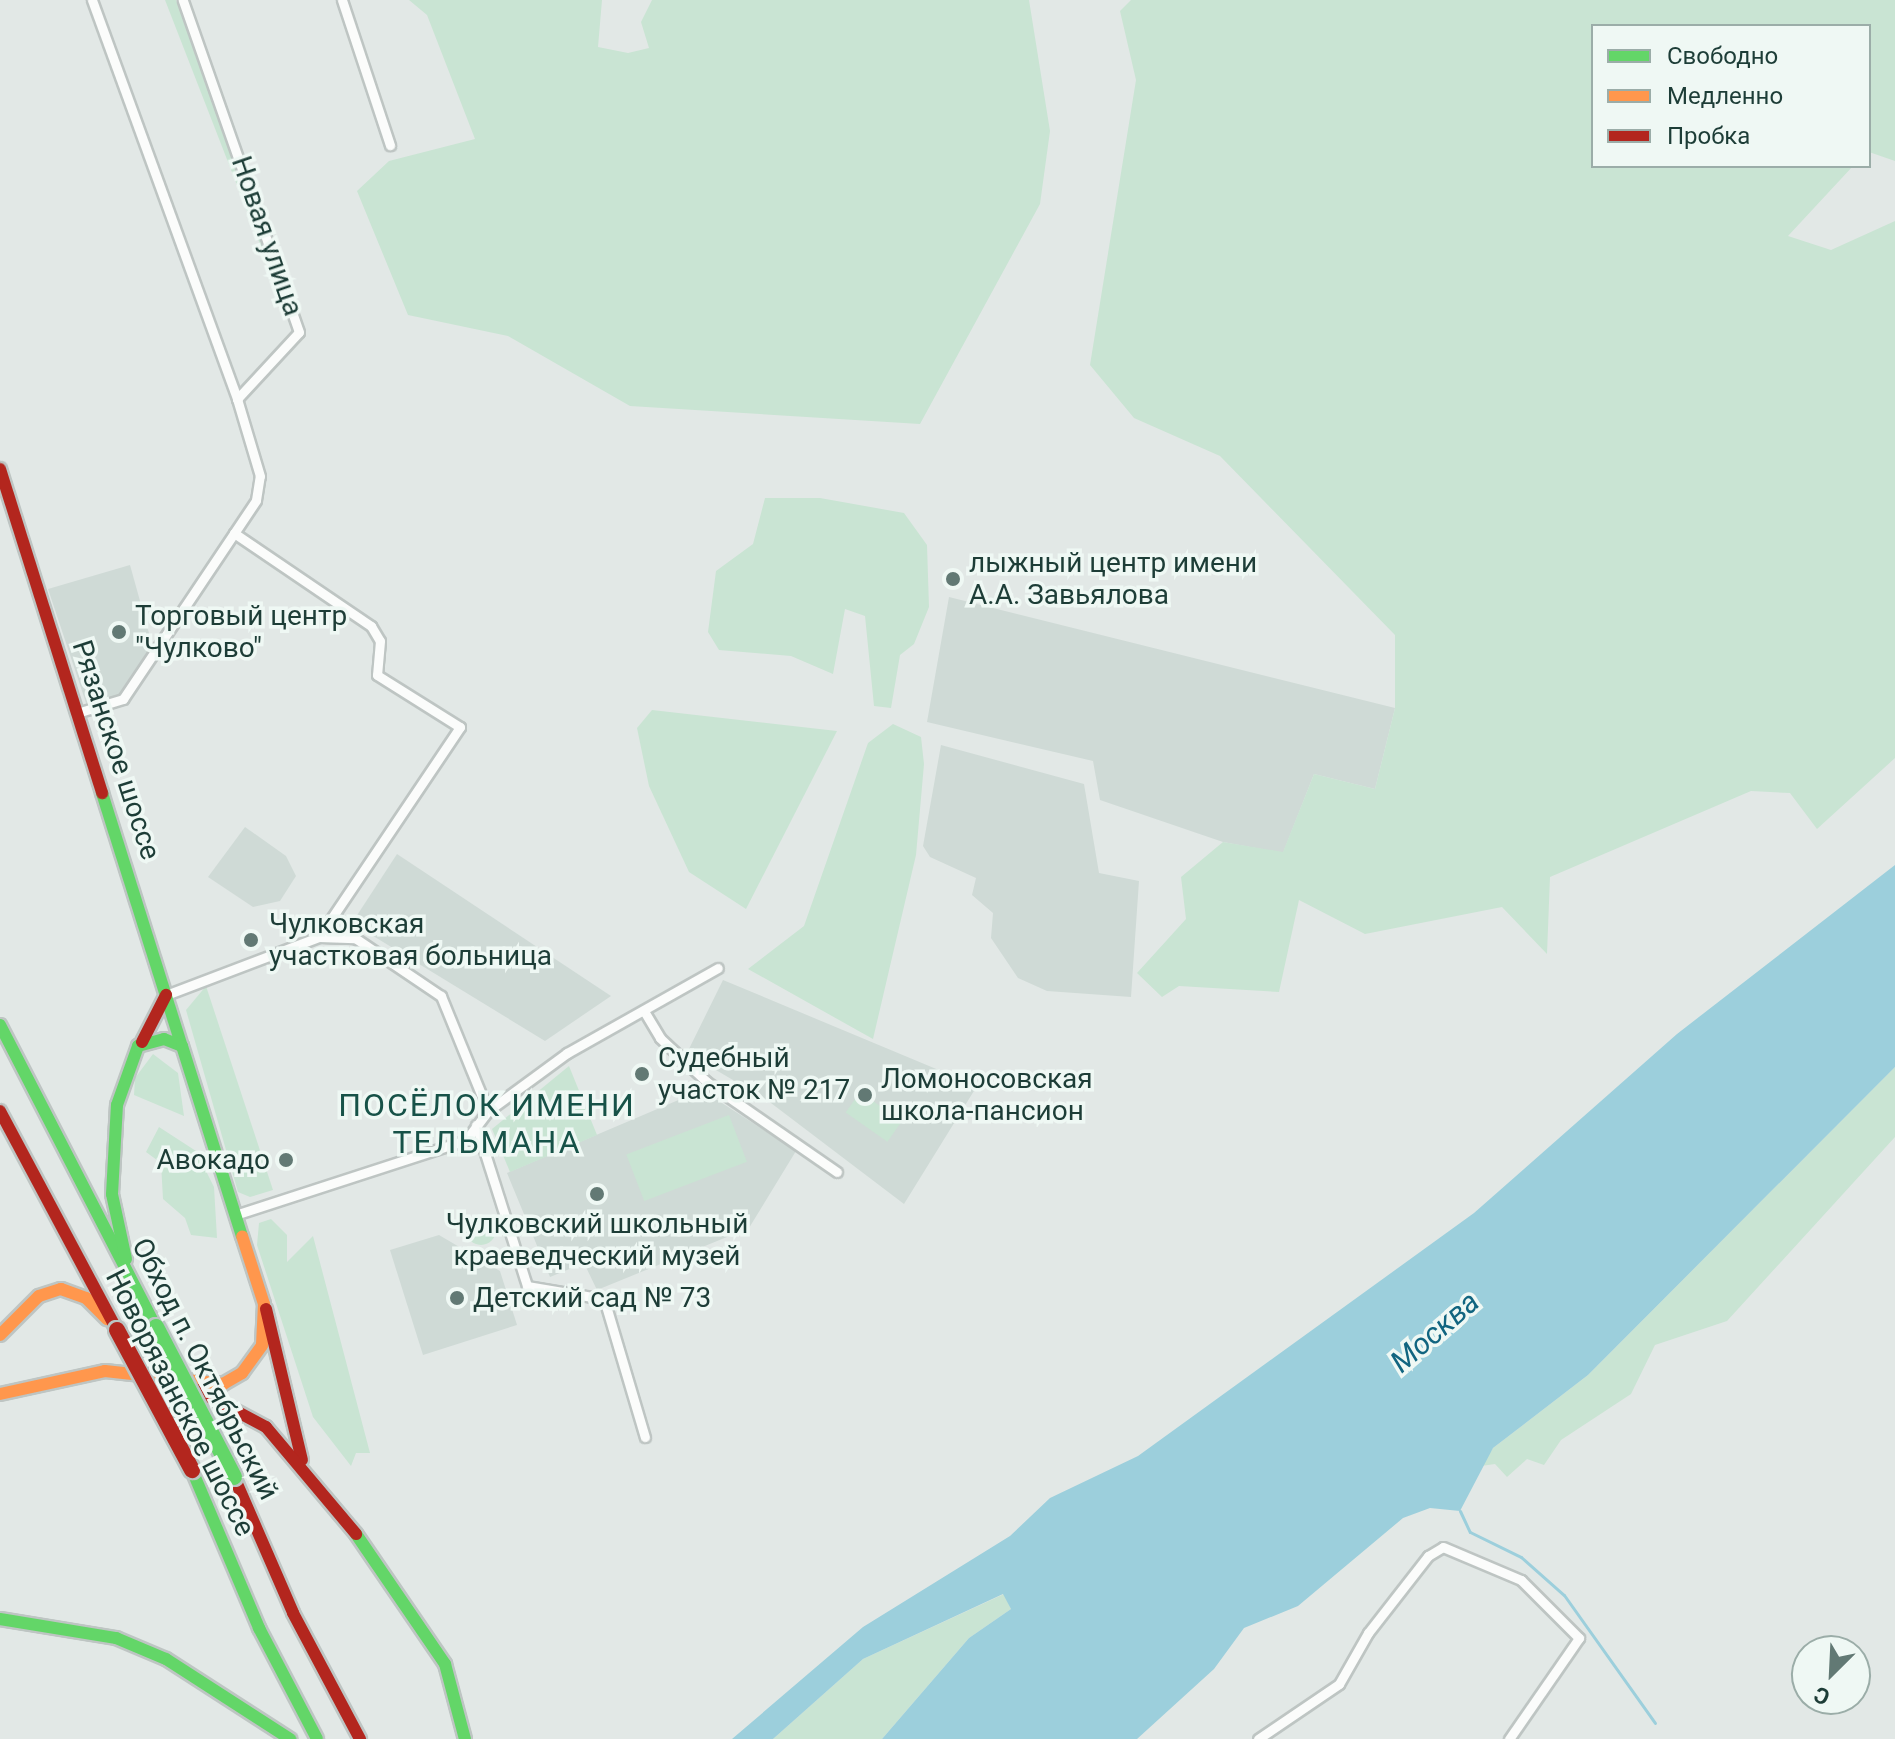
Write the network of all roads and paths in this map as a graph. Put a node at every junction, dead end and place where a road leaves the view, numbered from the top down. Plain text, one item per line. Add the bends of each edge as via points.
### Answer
1 (92, 0) edge
2 (183, 0) edge
3 (342, 0) edge
4 (390, 145) dead end
5 (237, 399) junction
6 (0, 469) edge
7 (234, 533) junction
8 (77, 713) junction
9 (319, 937) junction
10 (718, 968) dead end
11 (166, 995) junction
12 (644, 1011) junction
13 (0, 1025) edge
14 (142, 1042) junction
15 (182, 1046) junction
16 (0, 1111) edge
17 (488, 1111) junction
18 (476, 1125) junction
19 (837, 1172) dead end
20 (235, 1215) junction
21 (131, 1279) junction
22 (264, 1304) junction
23 (117, 1330) junction
24 (0, 1335) edge
25 (168, 1380) junction
26 (0, 1394) edge
27 (645, 1437) dead end
28 (302, 1460) junction
29 (0, 1619) edge
30 (290, 1739) edge
31 (317, 1739) edge
32 (360, 1739) edge
33 (465, 1739) edge
34 (1258, 1739) edge
35 (1509, 1739) edge

1 - 5 street
2 - 5 street, Новая улица via 299,332
3 - 4 street
5 - 7 street via 260,491
6 - 8 main road, Рязанское шоссе
7 - 8 street via 123,699
7 - 9 street via 371,626 380,641 377,675 460,727
8 - 11 main road, Рязанское шоссе
9 - 11 street
9 - 17 street via 355,938 441,996
10 - 12 street
11 - 14 main road
11 - 15 main road, Рязанское шоссе
12 - 17 street via 567,1053
12 - 19 street via 660,1038 707,1082
13 - 21 main road, Обход п. Октябрьский
14 - 15 main road
14 - 21 main road via 124,1074 114,1134 112,1194
15 - 20 main road, Рязанское шоссе
16 - 23 main road, Новорязанское шоссе
17 - 18 street
18 - 20 street via 466,1140 445,1151
18 - 27 street via 527,1286 604,1299
20 - 22 main road, Рязанское шоссе
21 - 32 main road, Обход п. Октябрьский, bridge
22 - 25 main road via 262,1345 236,1378 214,1384
22 - 28 main road, Рязанское шоссе via 288,1381
23 - 24 main road via 86,1298 61,1289 39,1296
23 - 31 main road, Новорязанское шоссе, bridge via 192,1470
25 - 26 main road via 76,1373
25 - 28 main road via 251,1417
28 - 33 main road via 445,1664
29 - 30 main road via 128,1643 202,1680
34 - 35 street via 1339,1684 1368,1633 1428,1556 1443,1547 1521,1580 1579,1638

